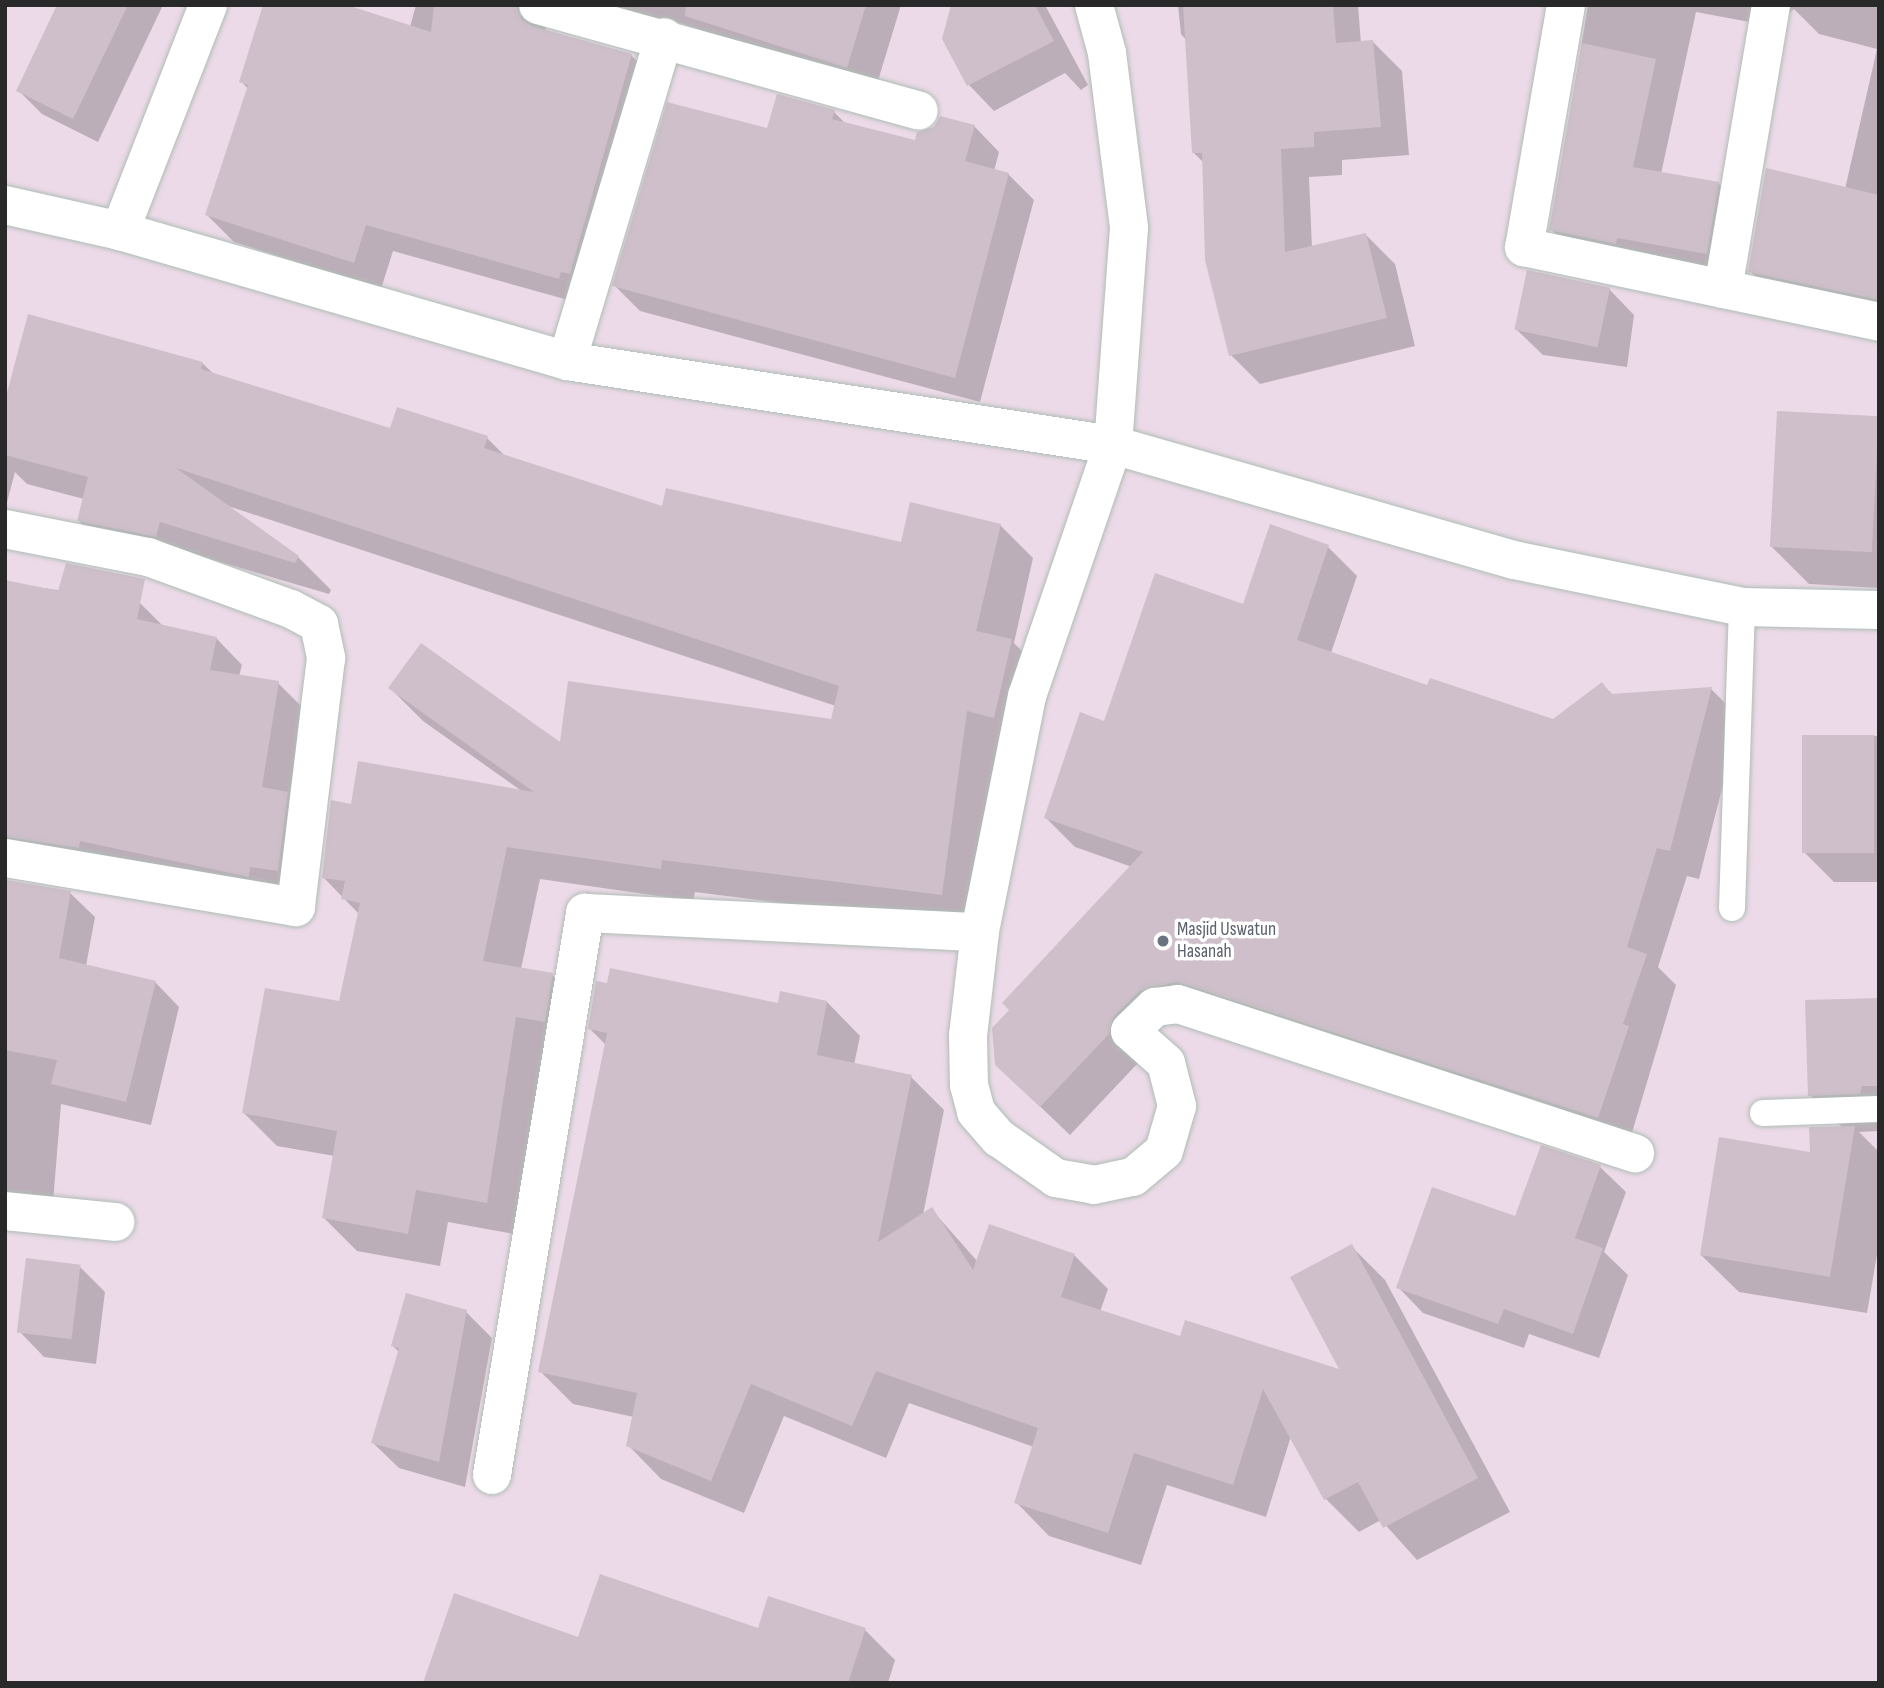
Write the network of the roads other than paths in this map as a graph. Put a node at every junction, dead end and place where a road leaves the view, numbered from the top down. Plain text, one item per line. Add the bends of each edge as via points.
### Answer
1 (208, 5) edge
2 (538, 5) edge
3 (1094, 5) edge
4 (1566, 5) edge
5 (1771, 5) edge
6 (664, 37) junction
7 (919, 111) dead end
8 (5, 205) edge
9 (120, 231) junction
10 (1723, 289) junction
11 (1879, 321) edge
12 (567, 361) junction
13 (1113, 445) junction
14 (5, 529) edge
15 (1742, 607) junction
16 (1879, 610) edge
17 (5, 858) edge
18 (1732, 908) dead end
19 (980, 932) junction
20 (1879, 1109) edge
21 (1763, 1112) dead end
22 (1635, 1153) dead end
23 (5, 1211) edge
24 (115, 1222) dead end
25 (492, 1475) dead end

1 - 9 street
2 - 6 street
3 - 13 street via 1107,53 1129,228
4 - 10 street via 1524,247
5 - 10 street
6 - 7 street
6 - 12 street
8 - 9 street
9 - 12 street
10 - 11 street
12 - 13 street
13 - 15 street via 1514,561
13 - 19 street via 1027,696
14 - 17 street via 148,557 291,609 319,624 326,658 296,907
15 - 16 street
15 - 18 lane
19 - 22 street via 968,1035 969,1085 976,1112 999,1138 1056,1178 1094,1185 1133,1177 1164,1151 1177,1106 1175,1088 1166,1063 1130,1031 1155,1007 1178,1004
19 - 25 street via 585,913
20 - 21 lane
23 - 24 street

